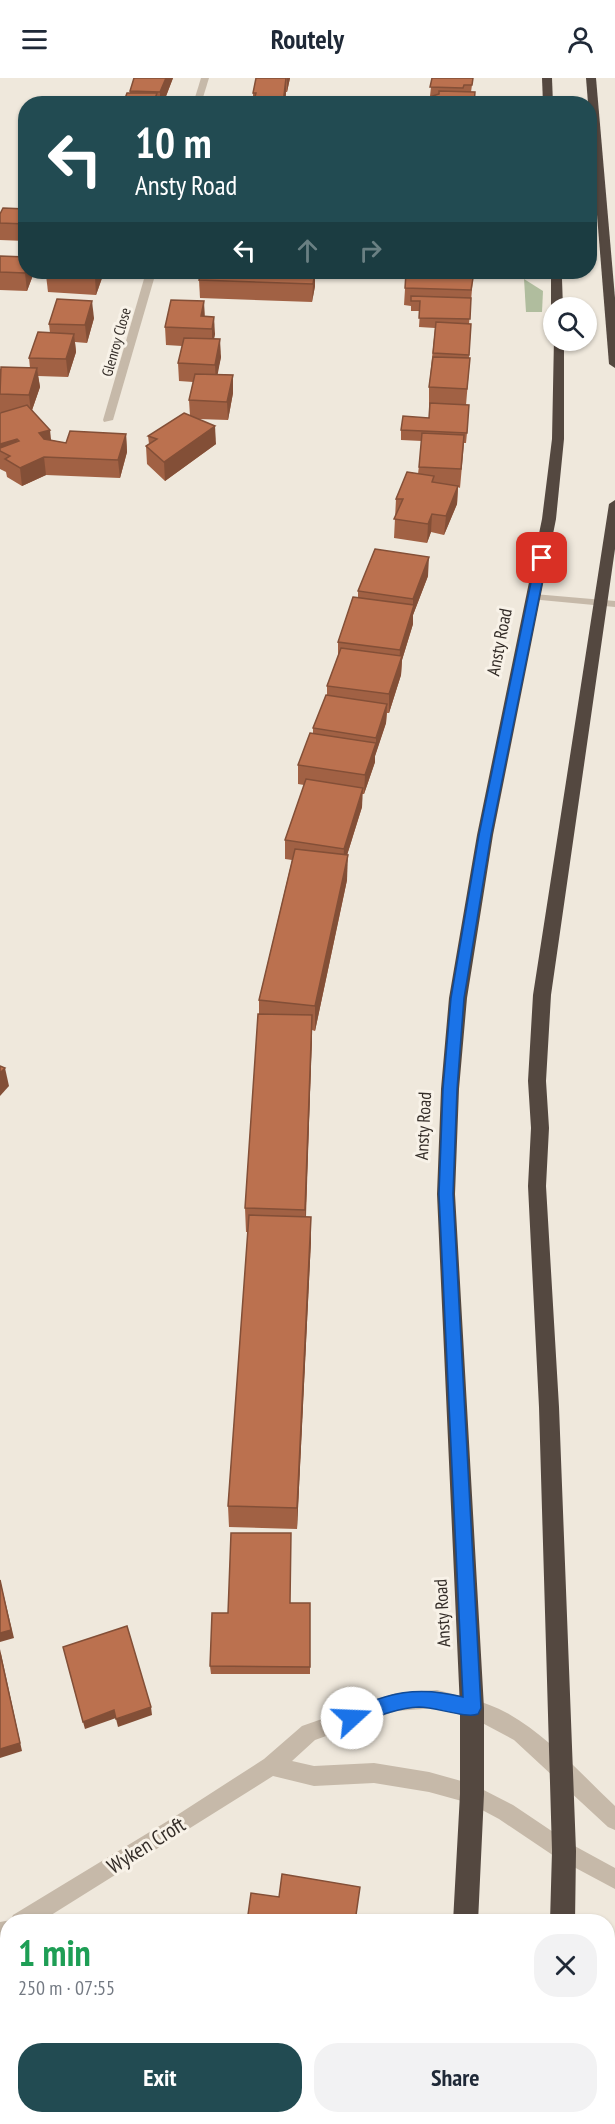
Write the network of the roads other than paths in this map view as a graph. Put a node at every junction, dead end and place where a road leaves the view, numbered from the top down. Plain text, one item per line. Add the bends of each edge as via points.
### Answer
1 (205, 78) edge
2 (547, 78) edge
3 (591, 78) edge
4 (199, 96) edge
5 (548, 96) edge
6 (592, 96) edge
7 (597, 150) edge
8 (599, 174) junction
9 (597, 181) edge
10 (149, 279) edge
11 (556, 279) edge
12 (557, 297) edge
13 (558, 351) edge
14 (615, 364) edge
15 (108, 420) dead end
16 (615, 504) edge
17 (534, 597) junction
18 (608, 604) edge
19 (472, 1708) junction
20 (271, 1766) junction
21 (560, 1767) junction
22 (472, 1794) junction
23 (615, 1820) edge
24 (564, 1851) junction
25 (615, 1879) edge
26 (33, 1914) edge
27 (465, 1914) edge
28 (561, 1914) edge

1 - 4 street
2 - 5 highway
3 - 6 highway
7 - 8 highway
8 - 9 highway
8 - 14 highway
10 - 15 street, Glenroy Close
11 - 12 highway
13 - 17 highway, Ansty Road via 558,439 549,519
16 - 18 highway
17 - 18 street
17 - 19 highway, Ansty Road via 485,835 458,998 450,1089 446,1194
18 - 21 highway via 542,995 537,1081 537,1186 549,1407
19 - 20 street, Wyken Croft via 437,1699 396,1702 309,1733
19 - 21 street, Wyken Croft via 521,1733
19 - 22 highway, Ansty Road
20 - 22 street via 314,1776 374,1773
20 - 26 street, Wyken Croft
21 - 23 street
21 - 24 highway
22 - 24 street
22 - 27 highway, Ansty Road
24 - 25 street
24 - 28 highway

